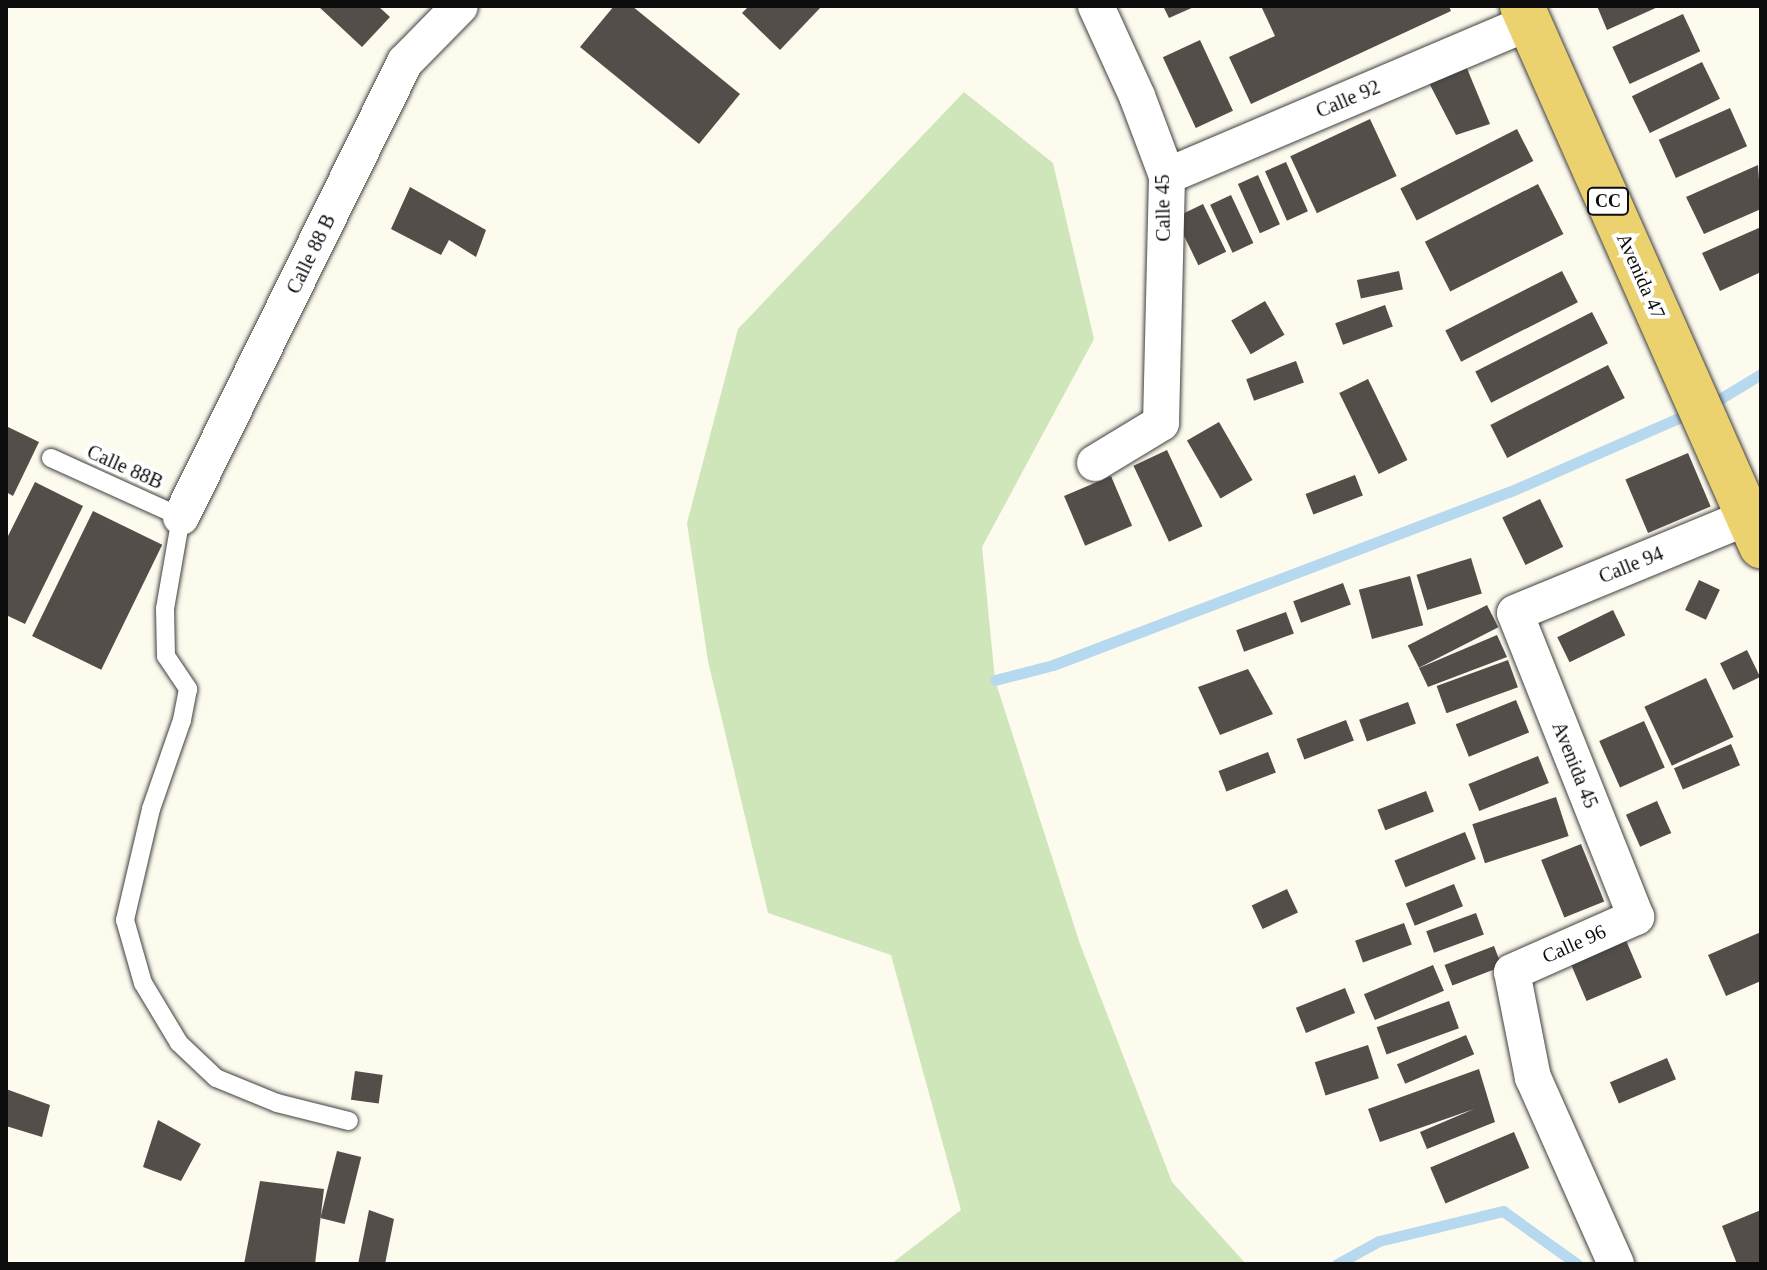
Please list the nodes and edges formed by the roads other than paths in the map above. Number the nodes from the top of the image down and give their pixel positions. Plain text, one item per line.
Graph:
1 (460, 6) edge
2 (1096, 6) edge
3 (1526, 14) edge
4 (1167, 176) junction
5 (51, 458) dead end
6 (1095, 463) dead end
7 (181, 517) junction
8 (1755, 532) edge
9 (1515, 613) joint
10 (1636, 917) joint
11 (349, 1121) dead end
12 (1616, 1264) edge

1 - 7 street, Calle 88 B
2 - 4 street, Calle 45
3 - 4 street, Calle 92
3 - 8 main road, Avenida 47 / CC
4 - 6 street, Calle 45
5 - 7 lane, Calle 88B
7 - 11 lane
8 - 9 street, Calle 94
9 - 10 street, Avenida 45
10 - 12 street, Calle 96

